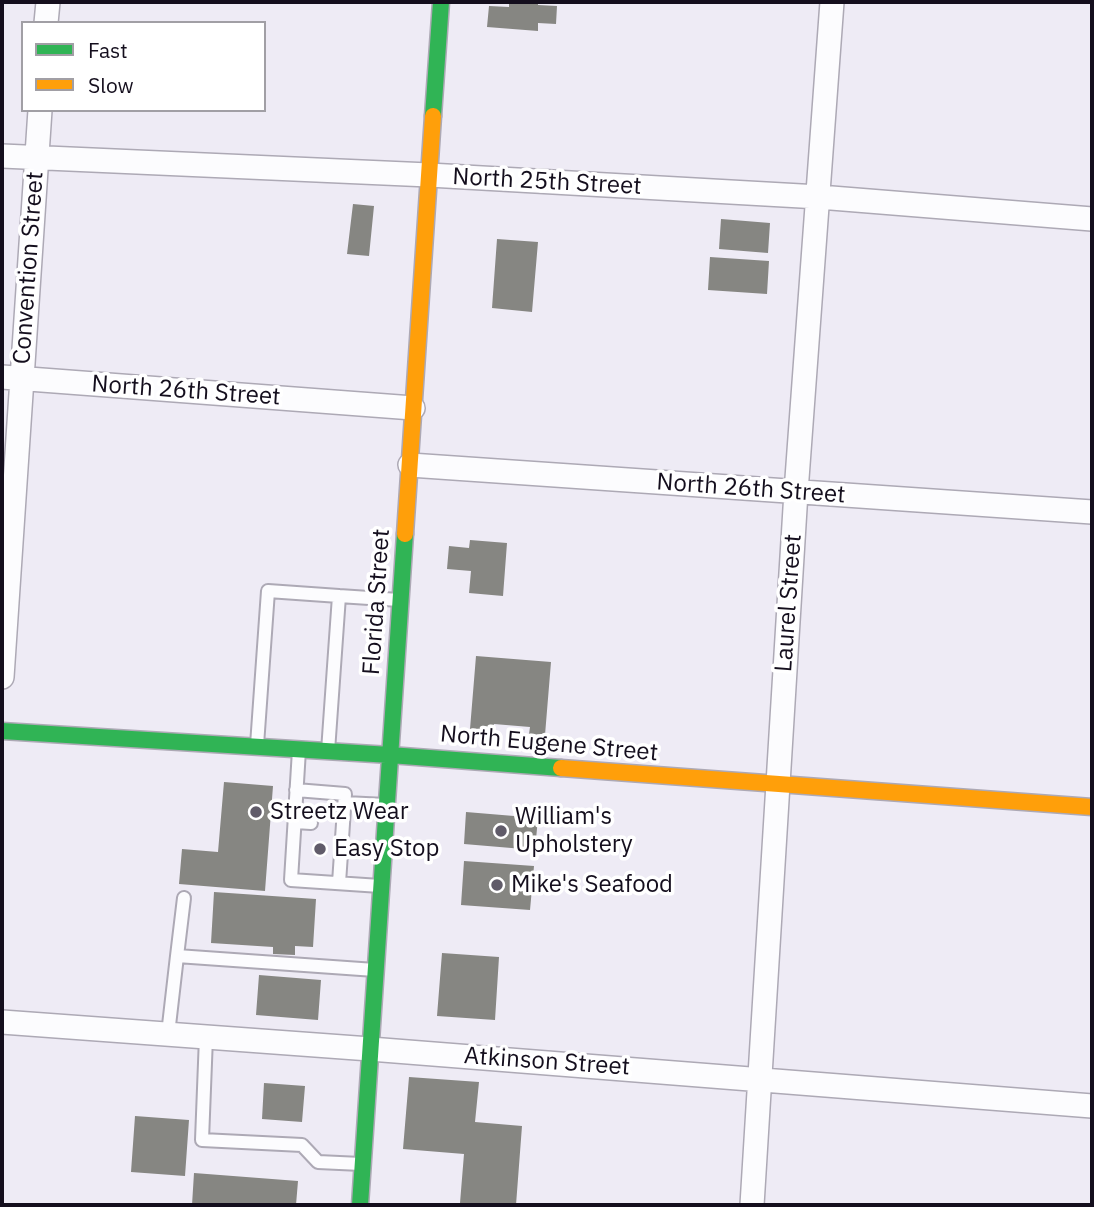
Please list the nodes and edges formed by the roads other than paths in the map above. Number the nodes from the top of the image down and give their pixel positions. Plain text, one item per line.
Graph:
1 (48, 2) edge
2 (441, 2) edge
3 (832, 2) edge
4 (46, 21) edge
5 (40, 112) edge
6 (2, 156) edge
7 (37, 158) junction
8 (429, 175) junction
9 (819, 197) junction
10 (1092, 219) edge
11 (12, 378) edge
12 (413, 408) junction
13 (410, 465) junction
14 (796, 492) junction
15 (1092, 512) edge
16 (340, 596) junction
17 (400, 600) junction
18 (2, 677) edge
19 (2, 731) edge
20 (257, 747) junction
21 (299, 749) junction
22 (328, 751) junction
23 (390, 755) junction
24 (777, 785) junction
25 (296, 790) junction
26 (345, 803) junction
27 (386, 805) junction
28 (1092, 807) edge
29 (295, 822) junction
30 (311, 823) dead end
31 (293, 852) junction
32 (308, 852) dead end
33 (339, 883) junction
34 (381, 886) junction
35 (184, 898) dead end
36 (177, 956) junction
37 (375, 970) junction
38 (2, 1022) edge
39 (168, 1034) junction
40 (206, 1037) junction
41 (370, 1049) junction
42 (761, 1079) junction
43 (1092, 1107) edge
44 (363, 1164) junction
45 (360, 1205) edge
46 (752, 1205) edge

1 - 4 street
2 - 8 main road, Florida Street
3 - 9 street, Laurel Street
5 - 7 street, Convention Street
6 - 7 street, North 25th Street
7 - 8 street, North 25th Street
7 - 11 street, Convention Street
8 - 9 street, North 25th Street
8 - 12 main road, Florida Street
9 - 10 street, North 25th Street
9 - 14 street, Laurel Street
11 - 12 street, North 26th Street
11 - 18 street, Convention Street
12 - 13 main road, Florida Street
13 - 14 street, North 26th Street
13 - 17 main road, Florida Street
14 - 15 street, North 26th Street
14 - 24 street, Laurel Street
16 - 17 lane
16 - 20 lane
16 - 22 lane
17 - 23 main road, Florida Street
19 - 20 main road, North Eugene Street
20 - 21 main road, North Eugene Street
21 - 22 main road, North Eugene Street
21 - 25 lane
22 - 23 main road, North Eugene Street
23 - 24 main road, North Eugene Street
23 - 27 main road, Florida Street
24 - 28 main road, North Eugene Street
24 - 42 street, Laurel Street
25 - 26 lane
25 - 29 lane
26 - 27 lane
26 - 33 lane
27 - 34 main road, Florida Street
29 - 30 lane
29 - 31 lane
31 - 32 lane
31 - 33 lane
33 - 34 lane
34 - 37 main road, Florida Street
35 - 36 lane
36 - 37 lane
36 - 39 lane
37 - 41 main road, Florida Street
38 - 39 street, Atkinson Street
39 - 40 street, Atkinson Street
40 - 41 street, Atkinson Street
40 - 44 lane
41 - 42 street, Atkinson Street
41 - 44 main road, Florida Street
42 - 43 street, Atkinson Street
42 - 46 street, Laurel Street
44 - 45 main road, Florida Street

